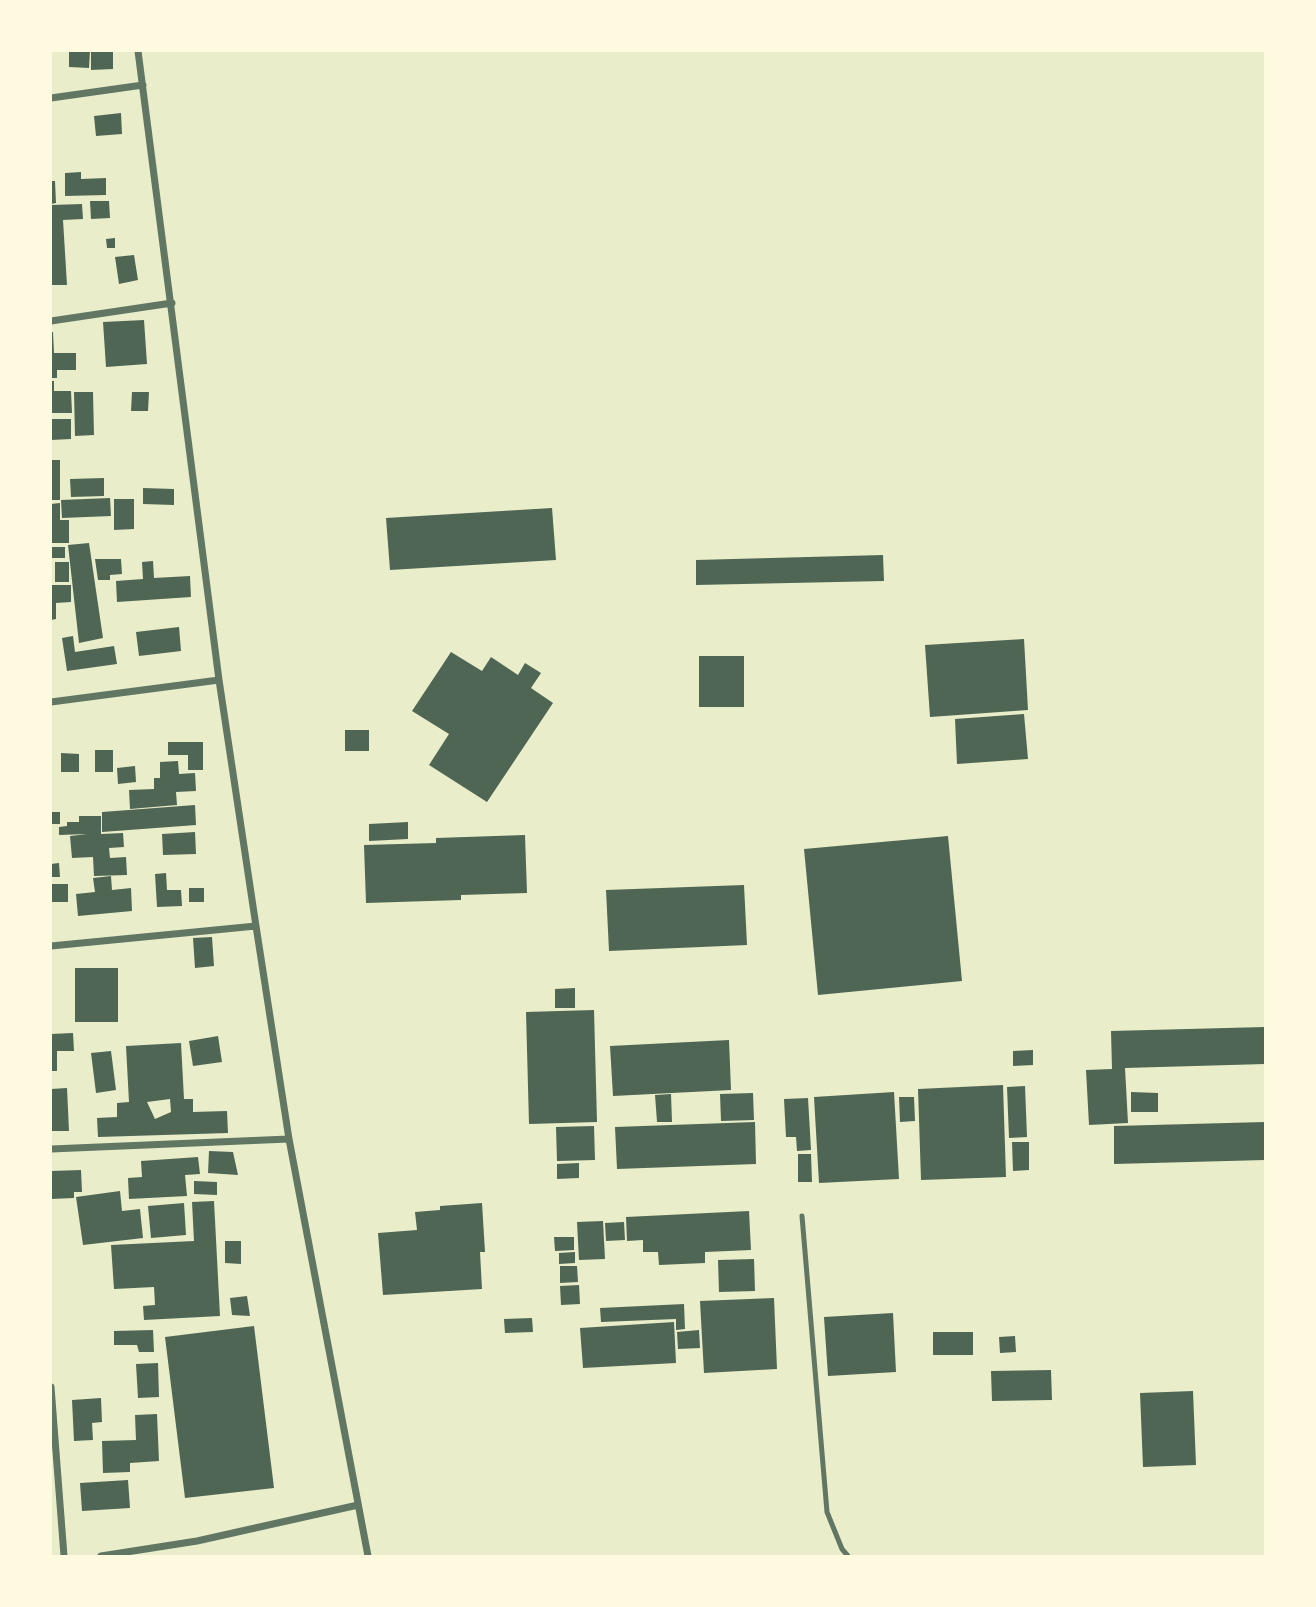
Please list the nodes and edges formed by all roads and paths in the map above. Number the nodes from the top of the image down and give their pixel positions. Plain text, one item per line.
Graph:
1 (138, 51) edge
2 (142, 85) junction
3 (51, 98) edge
4 (172, 303) junction
5 (51, 321) edge
6 (219, 680) junction
7 (51, 702) edge
8 (256, 926) junction
9 (51, 946) edge
10 (289, 1139) junction
11 (51, 1149) edge
12 (802, 1216) dead end
13 (51, 1387) edge
14 (358, 1504) junction
15 (64, 1556) edge
16 (101, 1556) edge
17 (368, 1556) edge
18 (848, 1556) edge

1 - 2 street
2 - 3 street
2 - 4 street
4 - 5 street
4 - 6 street
6 - 7 street
6 - 8 street
8 - 9 street
8 - 10 street
10 - 11 street
10 - 14 street
12 - 18 lane
13 - 15 street
14 - 16 street
14 - 17 street

